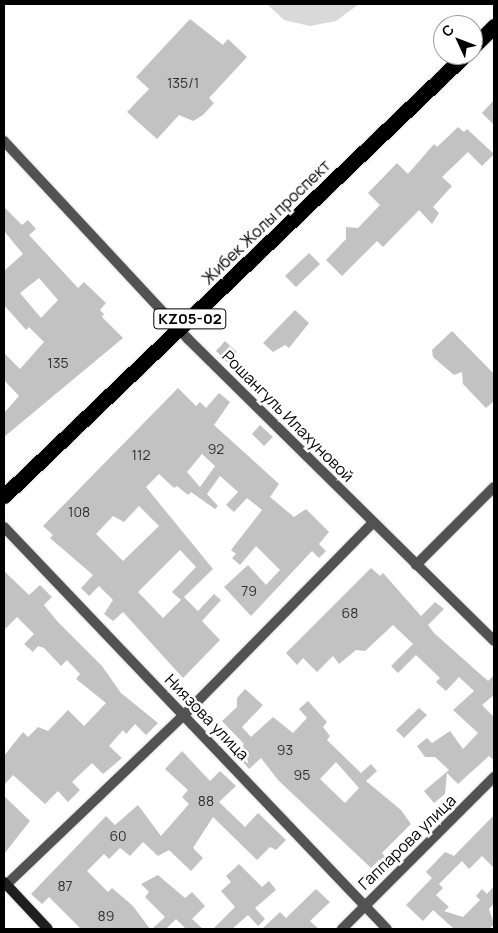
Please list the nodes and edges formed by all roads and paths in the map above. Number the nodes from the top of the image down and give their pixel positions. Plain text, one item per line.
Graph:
1 (494, 26) edge
2 (483, 37) edge
3 (455, 65) edge
4 (4, 141) edge
5 (180, 329) junction
6 (492, 494) edge
7 (4, 496) edge
8 (373, 523) junction
9 (4, 527) edge
10 (416, 565) junction
11 (494, 641) edge
12 (186, 714) junction
13 (494, 777) edge
14 (5, 884) edge
15 (364, 905) junction
16 (48, 929) edge
17 (342, 929) edge
18 (387, 929) edge

1 - 2 highway
3 - 5 highway, Жибек Жолы проспект / KZ05-02
4 - 5 street, Рошангуль Илахуновой
5 - 7 highway, Жибек Жолы проспект / KZ05-02
5 - 8 street, Рошангуль Илахуновой
6 - 10 street
8 - 10 street, Рошангуль Илахуновой
8 - 12 street
9 - 12 street, Ниязова улица
10 - 11 street, Рошангуль Илахуновой
12 - 14 street
12 - 15 street, Ниязова улица
13 - 15 street, Гаппарова улица
14 - 16 street
15 - 17 street, Гаппарова улица
15 - 18 street, Ниязова улица

